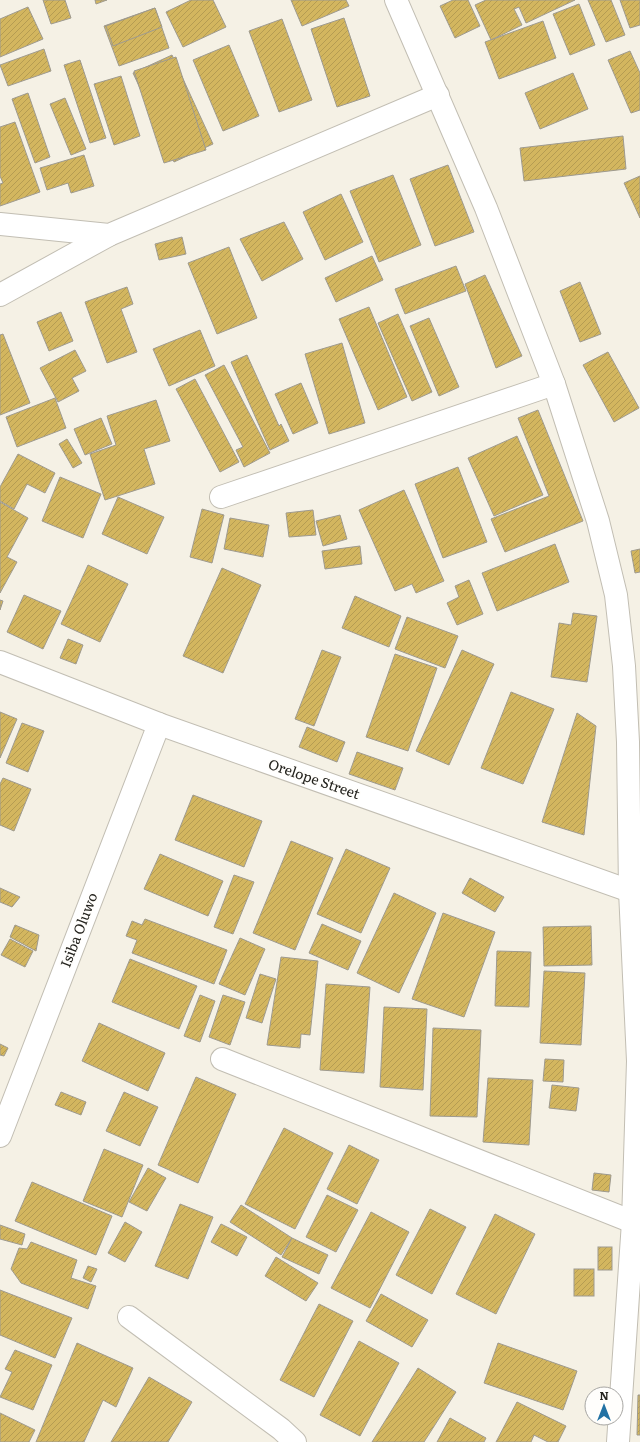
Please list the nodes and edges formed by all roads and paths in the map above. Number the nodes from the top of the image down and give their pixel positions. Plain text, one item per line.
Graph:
1 (396, 0) edge
2 (438, 95) junction
3 (0, 224) edge
4 (109, 235) junction
5 (0, 295) edge
6 (554, 384) junction
7 (221, 497) dead end
8 (0, 662) edge
9 (159, 724) junction
10 (630, 891) junction
11 (222, 1059) dead end
12 (0, 1136) edge
13 (633, 1222) junction
14 (129, 1318) dead end
15 (295, 1442) edge
16 (618, 1442) edge

1 - 2 street
2 - 4 street
2 - 6 street
3 - 4 street
4 - 5 street
6 - 7 street
6 - 10 street
8 - 9 street, Orelope Street
9 - 10 street, Orelope Street
9 - 12 street, Isiba Oluwo
10 - 13 street
11 - 13 street
13 - 16 street
14 - 15 street

